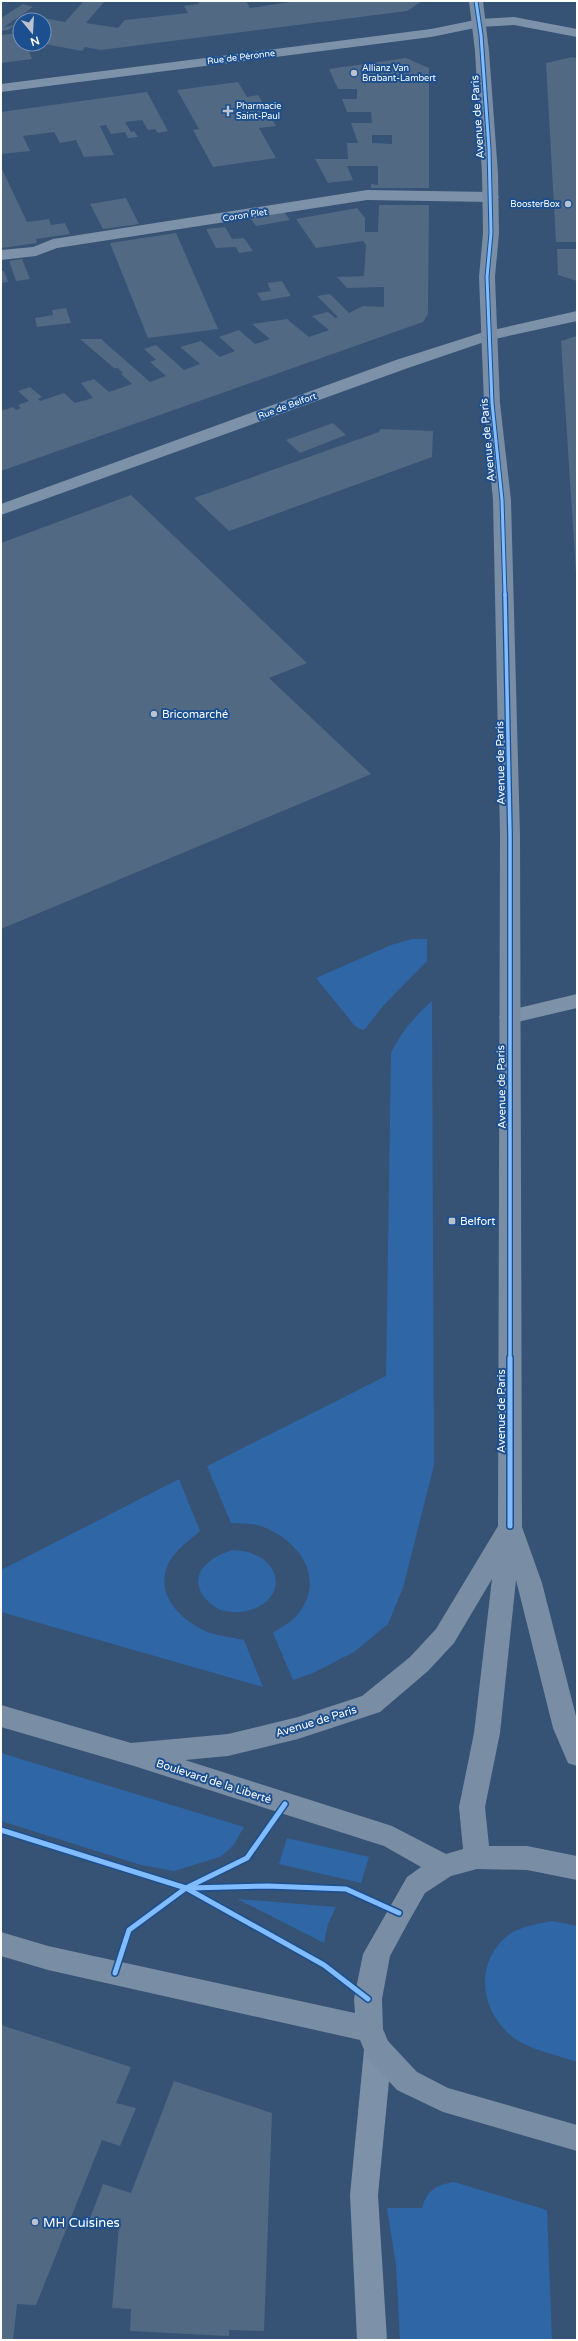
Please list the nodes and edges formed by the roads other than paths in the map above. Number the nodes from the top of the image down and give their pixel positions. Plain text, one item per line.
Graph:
1 (476, 1) edge
2 (480, 23) junction
3 (577, 33) edge
4 (1, 88) edge
5 (491, 197) junction
6 (1, 255) edge
7 (577, 316) edge
8 (490, 335) junction
9 (1, 510) edge
10 (577, 1001) edge
11 (509, 1018) junction
12 (510, 1526) junction
13 (1, 1716) edge
14 (131, 1754) junction
15 (577, 1755) edge
16 (477, 1857) junction
17 (444, 1866) junction
18 (577, 1868) edge
19 (1, 1944) edge
20 (374, 2040) junction
21 (577, 2138) edge
22 (372, 2340) edge

1 - 2 main road, Avenue de Paris
2 - 3 street, Rue de Péronne
2 - 4 street, Rue de Péronne
2 - 5 main road, Avenue de Paris
5 - 6 street, Coron Plet
5 - 8 main road, Avenue de Paris
7 - 8 street, Rue de Belfort
8 - 9 street, Rue de Belfort
8 - 11 main road, Avenue de Paris
10 - 11 street
11 - 12 main road, Avenue de Paris
12 - 14 main road, Avenue de Paris
12 - 15 main road, Avenue de Paris
12 - 16 main road, Avenue de Paris
13 - 14 main road, Boulevard de la Liberté
14 - 17 main road, Boulevard de la Liberté
16 - 17 main road
16 - 18 main road
17 - 20 main road
19 - 20 main road
20 - 21 main road
20 - 22 street

